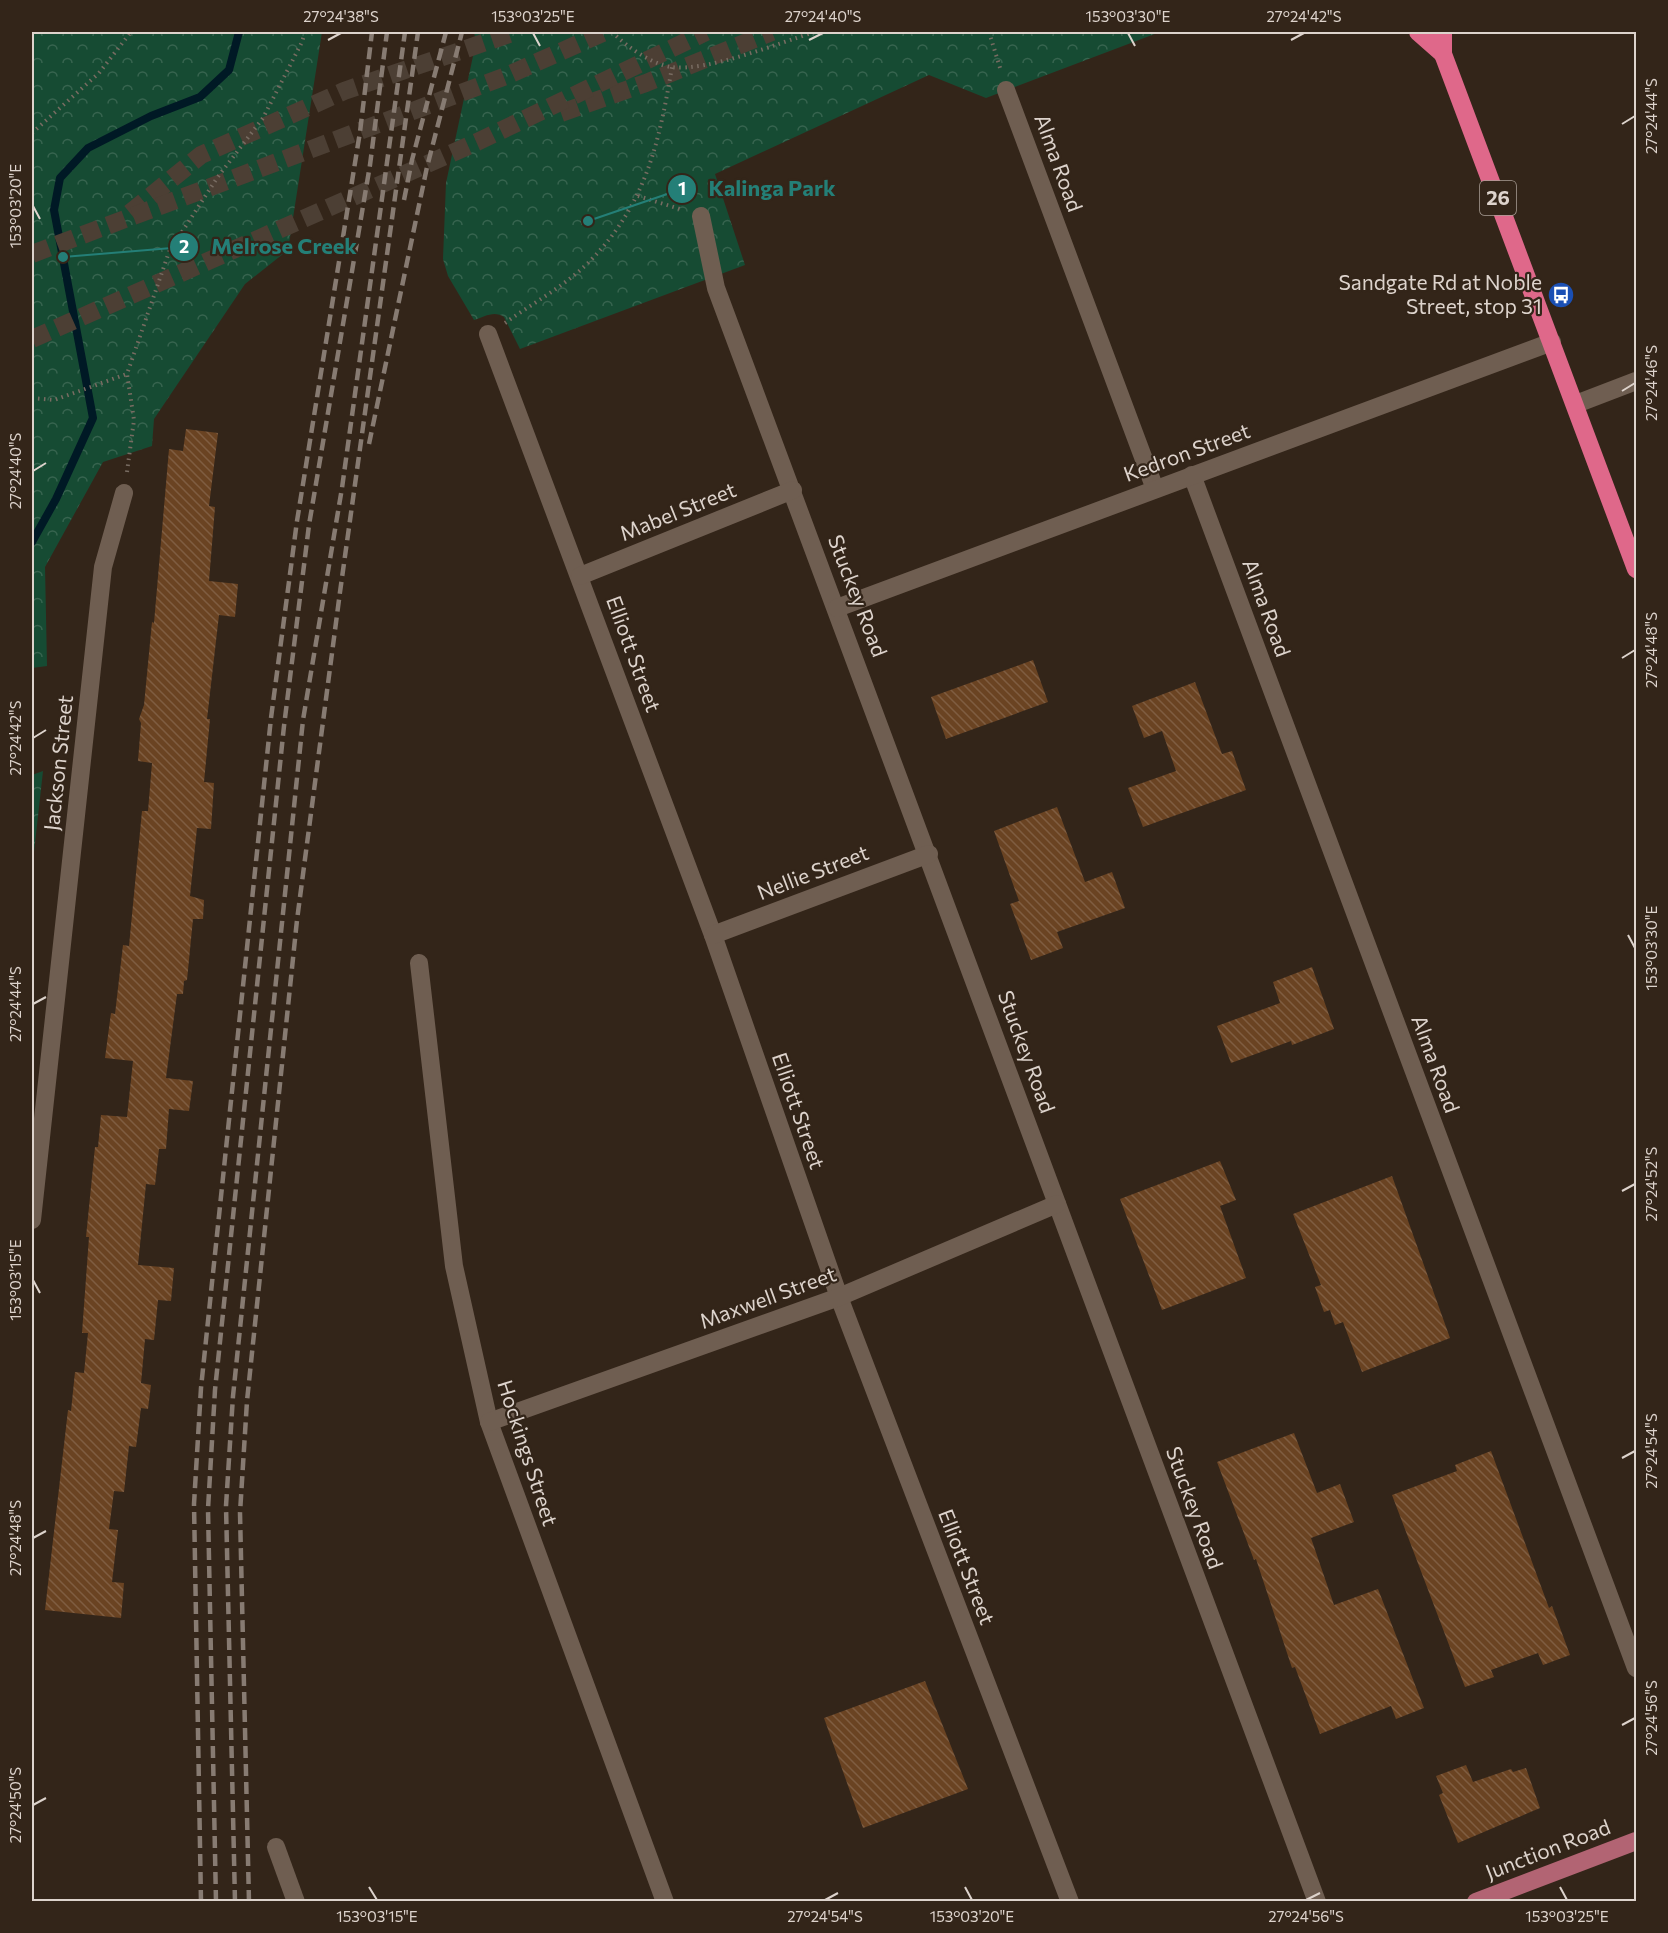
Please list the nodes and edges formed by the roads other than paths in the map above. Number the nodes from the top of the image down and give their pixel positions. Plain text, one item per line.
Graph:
1 (1418, 32) edge
2 (1443, 32) edge
3 (1443, 54) junction
4 (1006, 90) road end
5 (701, 216) road end
6 (488, 334) road end
7 (1552, 342) junction
8 (1636, 381) edge
9 (1576, 404) junction
10 (1192, 475) junction
11 (1155, 489) junction
12 (793, 490) junction
13 (124, 494) road end
14 (1636, 569) edge
15 (580, 576) junction
16 (837, 608) junction
17 (929, 854) junction
18 (713, 935) junction
19 (418, 963) dead end
20 (1057, 1204) junction
21 (32, 1220) edge
22 (839, 1297) junction
23 (489, 1422) junction
24 (1636, 1668) edge
25 (1636, 1841) edge
26 (276, 1847) dead end
27 (296, 1902) edge
28 (665, 1902) edge
29 (1070, 1902) edge
30 (1317, 1902) edge
31 (1476, 1902) edge

1 - 3 highway, 26
2 - 3 highway, 26
3 - 7 highway, 26
4 - 11 street, Alma Road
5 - 12 street, Stuckey Road
6 - 15 street, Elliott Street
7 - 9 highway, 26
7 - 10 street, Kedron Street
8 - 9 street
9 - 14 highway, 26
10 - 11 street, Kedron Street
10 - 24 street, Alma Road
11 - 16 street, Kedron Street
12 - 15 street, Mabel Street
12 - 16 street, Stuckey Road
13 - 21 street, Jackson Street
15 - 18 street, Elliott Street
16 - 17 street, Stuckey Road
17 - 18 street, Nellie Street
17 - 20 street, Stuckey Road
18 - 22 street, Elliott Street
19 - 23 street, Hockings Street
20 - 22 street, Maxwell Street
20 - 30 street, Stuckey Road
22 - 23 street, Maxwell Street
22 - 29 street, Elliott Street
23 - 28 street, Hockings Street
25 - 31 main road, Junction Road
26 - 27 street

